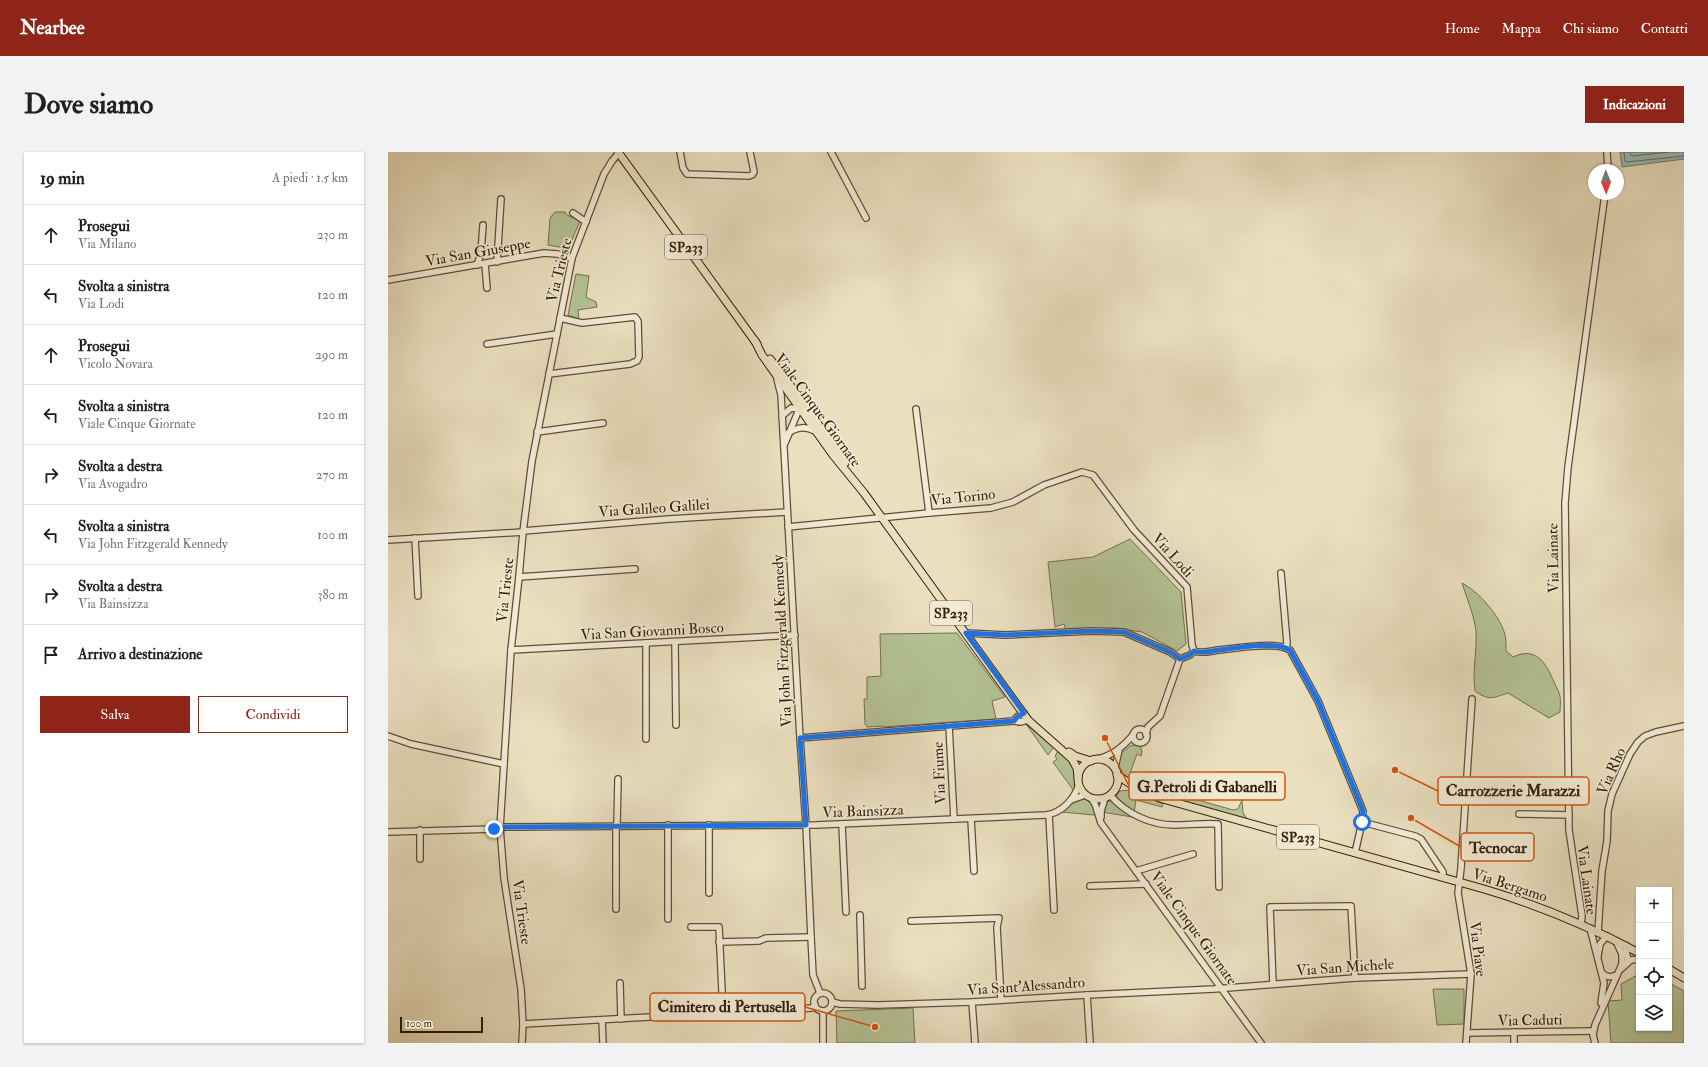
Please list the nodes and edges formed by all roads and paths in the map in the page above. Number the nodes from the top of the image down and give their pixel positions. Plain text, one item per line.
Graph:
1 (618, 152) edge
2 (680, 152) edge
3 (750, 152) edge
4 (831, 152) edge
5 (1607, 152) edge
6 (1608, 164) edge
7 (501, 198) dead end
8 (1603, 200) edge
9 (573, 213) dead end
10 (866, 218) dead end
11 (586, 222) junction
12 (484, 225) dead end
13 (572, 258) junction
14 (497, 262) junction
15 (485, 264) junction
16 (477, 265) junction
17 (388, 280) edge
18 (487, 288) dead end
19 (560, 318) junction
20 (557, 334) junction
21 (487, 344) dead end
22 (549, 374) junction
23 (780, 375) junction
24 (800, 408) junction
25 (916, 409) dead end
26 (782, 416) junction
27 (603, 423) dead end
28 (537, 432) junction
29 (817, 432) junction
30 (788, 434) junction
31 (838, 452) junction
32 (784, 453) junction
33 (1088, 473) joint
34 (864, 493) junction
35 (787, 512) junction
36 (929, 513) junction
37 (882, 518) junction
38 (788, 527) junction
39 (523, 531) junction
40 (415, 538) junction
41 (388, 540) edge
42 (635, 569) dead end
43 (1281, 573) dead end
44 (519, 577) junction
45 (418, 596) dead end
46 (966, 633) junction
47 (795, 635) junction
48 (675, 642) junction
49 (646, 643) junction
50 (1286, 648) junction
51 (511, 650) junction
52 (1194, 651) junction
53 (1180, 659) junction
54 (1472, 699) dead end
55 (1026, 716) junction
56 (1151, 724) junction
57 (676, 725) dead end
58 (948, 726) junction
59 (1684, 726) edge
60 (1138, 730) junction
61 (1041, 732) junction
62 (1146, 734) junction
63 (1133, 735) junction
64 (388, 736) edge
65 (646, 738) dead end
66 (800, 738) junction
67 (1138, 743) junction
68 (1125, 744) junction
69 (1119, 750) junction
70 (1094, 760) junction
71 (504, 764) junction
72 (1116, 772) junction
73 (1078, 777) junction
74 (618, 779) dead end
75 (1079, 785) junction
76 (1138, 789) junction
77 (1109, 795) junction
78 (1088, 796) junction
79 (1070, 800) junction
80 (1519, 814) dead end
81 (1049, 815) junction
82 (1569, 815) junction
83 (954, 819) junction
84 (971, 819) junction
85 (1362, 822) junction
86 (842, 824) junction
87 (616, 825) junction
88 (668, 825) junction
89 (709, 825) junction
90 (806, 825) junction
91 (500, 828) junction
92 (1106, 829) junction
93 (420, 830) junction
94 (388, 832) edge
95 (1355, 853) junction
96 (1194, 854) dead end
97 (420, 860) dead end
98 (974, 871) dead end
99 (1136, 871) junction
100 (1443, 877) junction
101 (1459, 882) junction
102 (1146, 884) junction
103 (1090, 886) dead end
104 (1219, 887) dead end
105 (708, 893) dead end
106 (616, 909) dead end
107 (1054, 910) dead end
108 (846, 912) dead end
109 (860, 915) dead end
110 (668, 919) dead end
111 (910, 921) dead end
112 (1581, 924) junction
113 (691, 927) dead end
114 (1590, 928) junction
115 (1598, 932) junction
116 (1607, 936) junction
117 (811, 937) junction
118 (1616, 940) junction
119 (719, 942) junction
120 (1625, 945) junction
121 (1636, 951) edge
122 (1598, 958) junction
123 (1636, 959) edge
124 (1625, 964) junction
125 (1672, 971) edge
126 (1602, 973) junction
127 (1618, 973) junction
128 (1471, 974) junction
129 (1355, 978) junction
130 (1684, 978) edge
131 (620, 983) dead end
132 (1273, 984) junction
133 (862, 986) dead end
134 (1221, 988) junction
135 (820, 993) junction
136 (1087, 995) junction
137 (1000, 1000) junction
138 (832, 1002) junction
139 (972, 1002) junction
140 (815, 1005) junction
141 (823, 1011) junction
142 (723, 1013) junction
143 (1599, 1013) junction
144 (621, 1019) junction
145 (602, 1020) junction
146 (523, 1024) junction
147 (1593, 1031) junction
148 (1514, 1032) junction
149 (1467, 1033) junction
150 (522, 1043) edge
151 (602, 1043) edge
152 (823, 1043) edge
153 (975, 1043) edge
154 (1090, 1043) edge
155 (1261, 1043) edge
156 (1466, 1043) edge
157 (1514, 1043) edge
158 (1595, 1043) edge

1 - 11 street, Via Trieste
1 - 23 main road, Viale Cinque Giornate / SP233
2 - 3 street
4 - 10 street
5 - 6 street
7 - 14 street
8 - 82 street, Via Lainate
9 - 11 street
11 - 13 street, Via Trieste
12 - 16 street
13 - 14 street, Via San Giuseppe
13 - 19 street, Via Trieste
14 - 15 street, Via San Giuseppe
15 - 16 street, Via San Giuseppe
15 - 18 street
16 - 17 street, Via San Giuseppe
19 - 20 street, Via Trieste
19 - 22 street
20 - 21 street
20 - 22 street, Via Trieste
22 - 28 street, Via Trieste
23 - 24 main road, Viale Cinque Giornate / SP233
23 - 26 street, Via John Fitzgerald Kennedy
23 - 31 main road, Viale Cinque Giornate / SP233
24 - 26 street
24 - 29 main road, Viale Cinque Giornate / SP233
24 - 30 street, Via John Fitzgerald Kennedy
24 - 31 street
25 - 36 street
26 - 32 street, Via John Fitzgerald Kennedy
27 - 28 street
28 - 39 street, Via Trieste
29 - 30 street
29 - 34 main road, Viale Cinque Giornate / SP233
30 - 32 street, Via John Fitzgerald Kennedy
31 - 34 main road, Viale Cinque Giornate / SP233
32 - 35 street, Via John Fitzgerald Kennedy
33 - 36 street, Via Torino
33 - 52 street, Via Lodi
34 - 37 main road, Viale Cinque Giornate / SP233
35 - 38 street, Via John Fitzgerald Kennedy
35 - 39 street, Via Galileo Galilei
36 - 37 street, Via Torino
37 - 38 street, Via Torino
37 - 46 main road, Viale Cinque Giornate / SP233
38 - 47 street, Via John Fitzgerald Kennedy
39 - 40 street, Via Galileo Galilei
39 - 44 street, Via Trieste
40 - 41 street, Via Galileo Galilei
40 - 45 street
42 - 44 street
43 - 50 street
44 - 51 street, Via Trieste
46 - 53 street
46 - 55 main road, Viale Cinque Giornate / SP233
47 - 48 street, Via San Giovanni Bosco
47 - 66 street, Via John Fitzgerald Kennedy
48 - 49 street, Via San Giovanni Bosco
48 - 57 street
49 - 51 street, Via San Giovanni Bosco
49 - 65 street
50 - 52 street
50 - 85 street
51 - 71 street, Via Trieste
52 - 53 street
53 - 56 street
54 - 101 street, Via Piave
55 - 58 street
55 - 61 main road, Viale Cinque Giornate / SP233
56 - 60 street
56 - 62 street
58 - 66 street
58 - 83 street, Via Fiume
59 - 115 street, Via Rho
60 - 62 street
60 - 63 street
61 - 70 main road, Viale Cinque Giornate / SP233
61 - 73 main road, Viale Cinque Giornate / SP233
62 - 67 street
63 - 67 street
63 - 68 street
64 - 71 street
66 - 90 street, Via John Fitzgerald Kennedy
67 - 68 street
68 - 69 street
69 - 70 street
69 - 72 street
70 - 72 main road, SP233
70 - 73 main road
71 - 91 street, Via Trieste
72 - 76 main road, Via Bergamo / SP233
72 - 77 main road
73 - 75 main road, SP233
74 - 87 street
75 - 78 main road, SP233
75 - 79 street
76 - 77 main road, Via Bergamo / SP233
76 - 95 main road, Via Bergamo / SP233
77 - 78 main road, SP233
77 - 92 street, Viale Cinque Giornate
77 - 104 street
78 - 79 street
78 - 92 street, Viale Cinque Giornate
79 - 81 street
80 - 82 street
81 - 84 street, Via Bainsizza
81 - 107 street
82 - 112 street, Via Lainate
83 - 84 street, Via Bainsizza
83 - 86 street, Via Bainsizza
84 - 98 street
85 - 95 street
85 - 100 street
86 - 90 street, Via Bainsizza
86 - 108 street
87 - 88 street, Via Bainsizza
87 - 91 street, Via Bainsizza
87 - 106 street
88 - 89 street, Via Bainsizza
88 - 110 street
89 - 90 street, Via Bainsizza
89 - 105 street
90 - 117 street, Via John Fitzgerald Kennedy
91 - 93 street, Via Bainsizza
91 - 146 street, Via Trieste
92 - 99 street, Viale Cinque Giornate
93 - 94 street, Via Bainsizza
93 - 97 street
95 - 100 main road, Via Bergamo / SP233
96 - 99 street
99 - 102 street, Viale Cinque Giornate
100 - 101 main road, Via Bergamo / SP233
101 - 112 main road, Via Bergamo / SP233
101 - 128 street, Via Piave
102 - 103 street
102 - 134 street, Viale Cinque Giornate
109 - 133 street
111 - 137 street
112 - 114 main road, Via Bergamo / SP233
113 - 119 street
114 - 115 main road, Via Bergamo / SP233
114 - 122 street
115 - 116 main road, Via Bergamo / SP233
116 - 118 main road, Via Bergamo / SP233
116 - 122 street
117 - 119 street
117 - 135 street, Via John Fitzgerald Kennedy
118 - 120 main road, Via Bergamo / SP233
118 - 127 street
119 - 142 street
120 - 121 main road, Via Bergamo / SP233
120 - 124 street
122 - 126 street
123 - 124 street
124 - 127 street
125 - 130 main road
126 - 127 street
126 - 143 street
127 - 143 street
128 - 129 street, Via San Michele
128 - 149 street, Via Piave
129 - 132 street, Via San Michele
129 - 132 street
131 - 144 street
132 - 134 street, Via San Michele
134 - 136 street, Via Sant'Alessandro
134 - 155 street, Viale Cinque Giornate
135 - 138 street
135 - 140 street
136 - 137 street, Via Sant'Alessandro
136 - 154 street
137 - 139 street, Via Sant'Alessandro
138 - 139 street, Via Sant'Alessandro
138 - 141 street
139 - 153 street
140 - 141 street
140 - 142 street
141 - 152 street
142 - 144 street
143 - 147 street
144 - 145 street
145 - 146 street
145 - 151 street
146 - 150 street, Via Trieste
147 - 148 street, Via Caduti
147 - 158 street
148 - 149 street, Via Caduti
148 - 157 street
149 - 156 street, Via Piave

